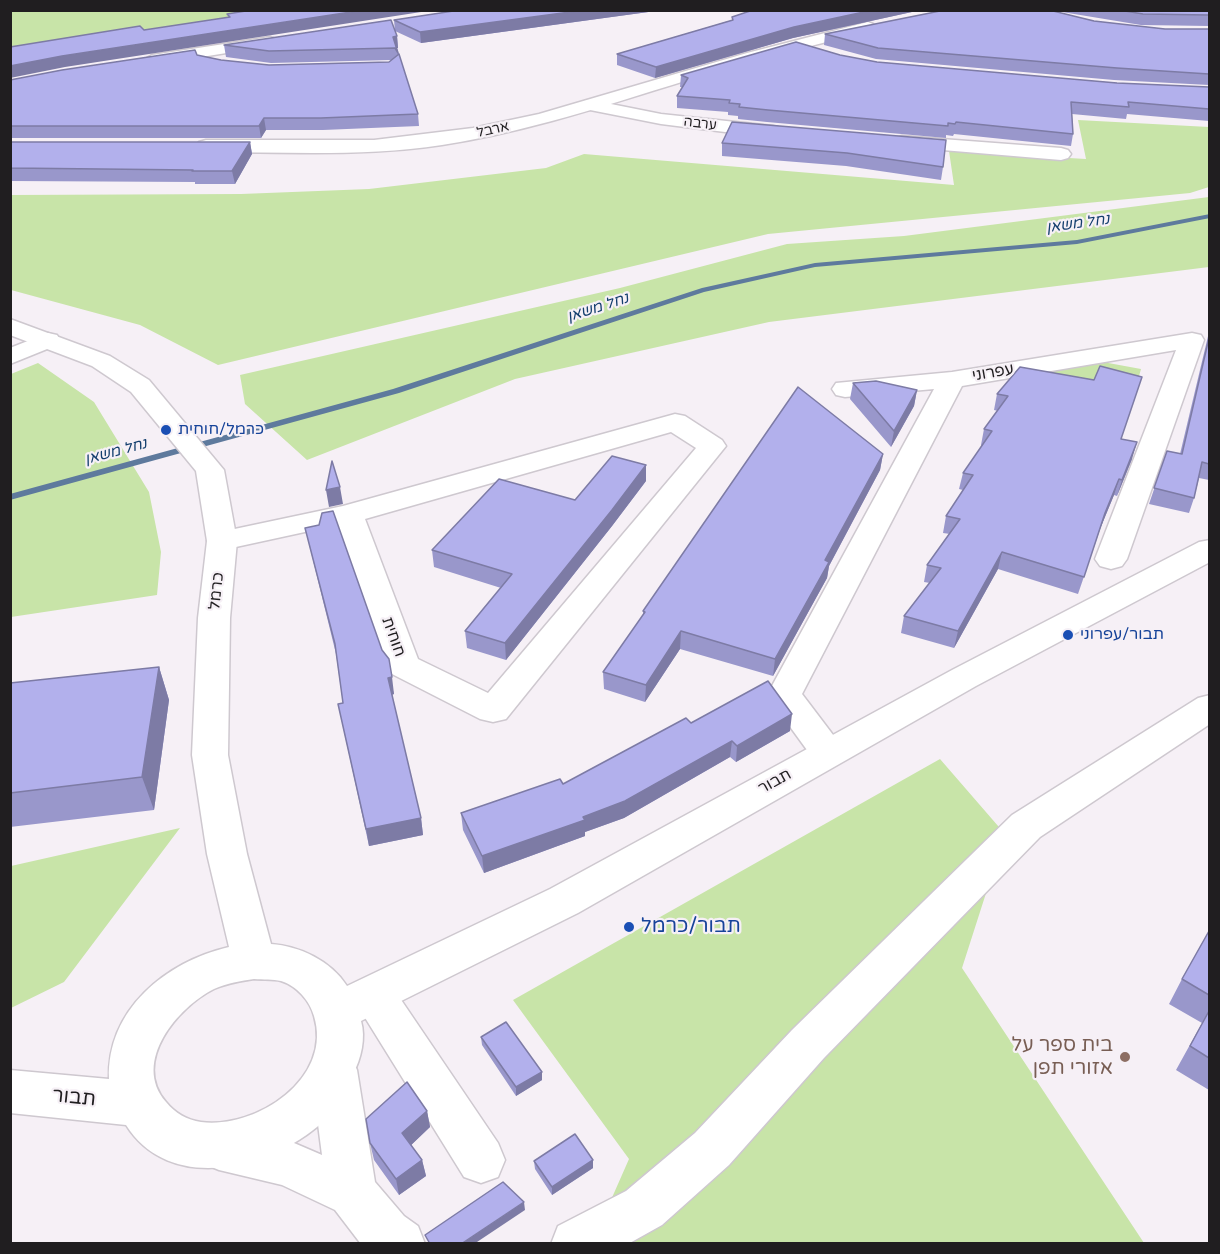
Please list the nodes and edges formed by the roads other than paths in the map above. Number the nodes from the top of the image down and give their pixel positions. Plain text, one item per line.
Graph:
1 (885, 24) edge
2 (291, 38) edge
3 (794, 45) junction
4 (190, 54) junction
5 (825, 54) edge
6 (133, 63) edge
7 (230, 66) edge
8 (591, 105) junction
9 (795, 134) edge
10 (887, 140) edge
11 (188, 146) edge
12 (1061, 153) dead end
13 (10, 326) edge
14 (48, 340) junction
15 (10, 357) edge
16 (952, 380) junction
17 (845, 389) dead end
18 (348, 514) junction
19 (222, 541) junction
20 (1209, 549) edge
21 (1112, 559) dead end
22 (1209, 707) edge
23 (828, 752) junction
24 (254, 961) junction
25 (356, 1003) junction
26 (334, 1070) junction
27 (10, 1091) edge
28 (137, 1104) junction
29 (217, 1146) junction
30 (481, 1160) dead end
31 (352, 1193) junction
32 (400, 1244) edge
33 (576, 1244) edge

1 - 3 street, ארבל
2 - 4 street
3 - 5 street
3 - 8 street, ארבל
4 - 6 street
4 - 7 street
8 - 9 street, ערבה
8 - 11 street, ארבל
10 - 12 street
13 - 14 street, כרמל
14 - 15 street
14 - 19 street, כרמל
16 - 17 street
16 - 21 street, עפרוני
16 - 23 street, עפרוני
18 - 18 street, חוחית
18 - 19 street
19 - 24 street, כרמל
20 - 23 street, תבור
22 - 33 street
23 - 25 street, תבור
24 - 25 street
24 - 28 street
25 - 26 street
25 - 30 street
26 - 29 street
26 - 31 street
27 - 28 street, תבור
28 - 29 street
29 - 31 street
31 - 32 street

